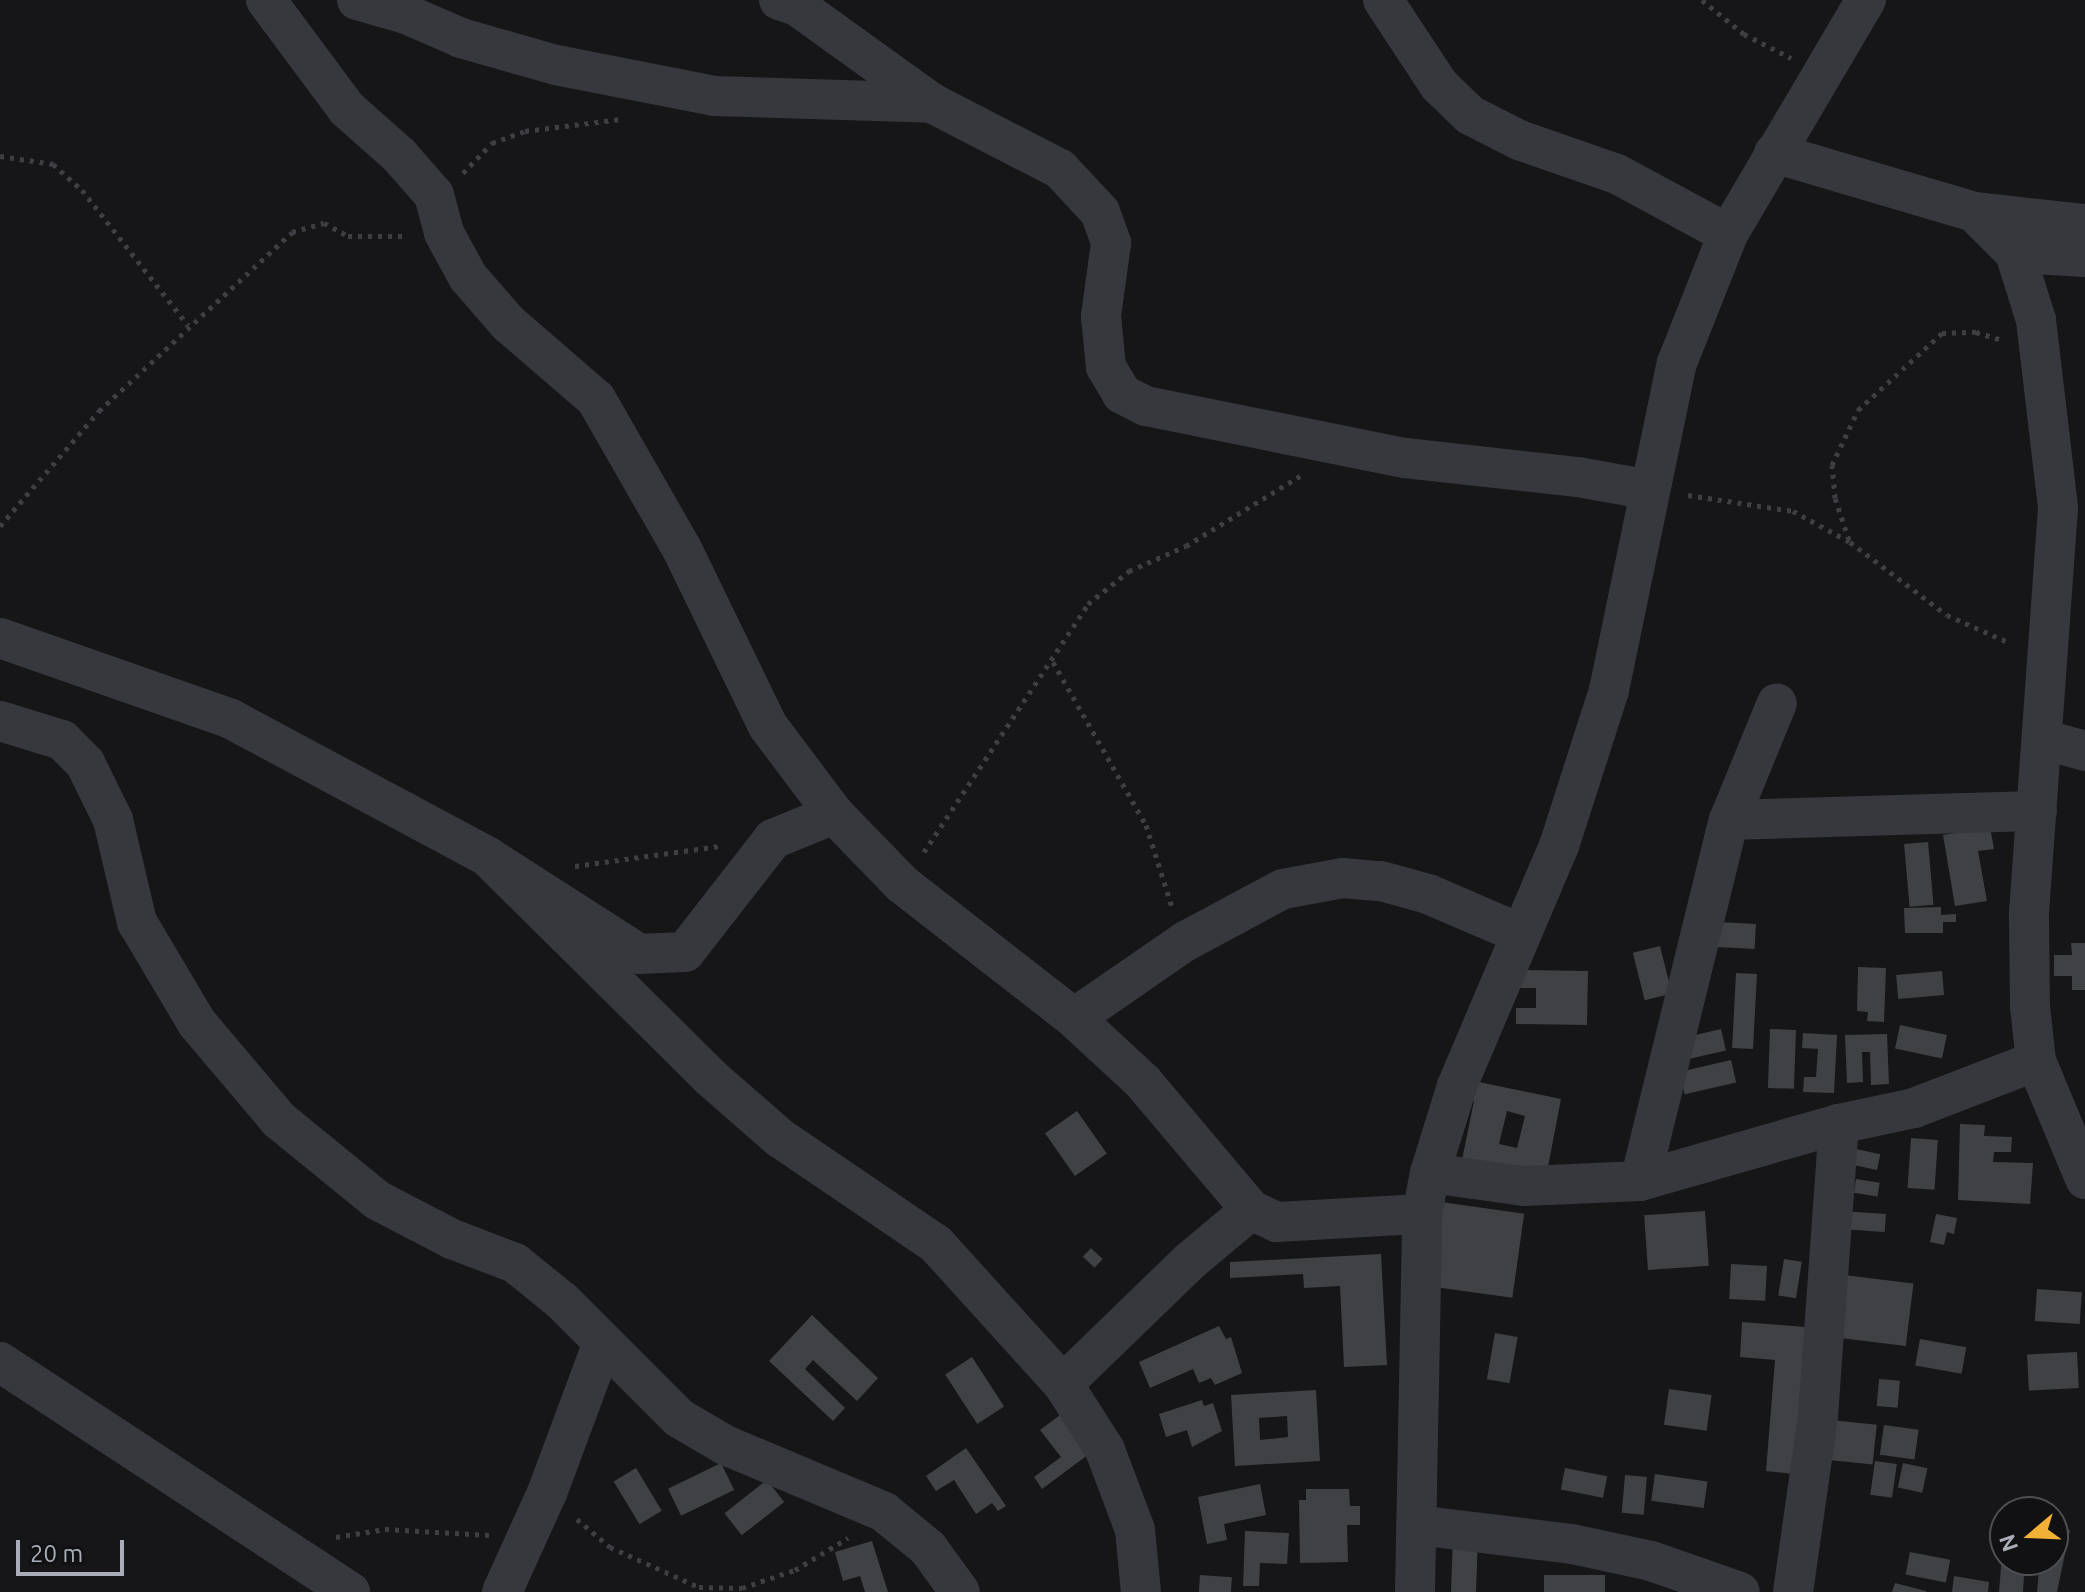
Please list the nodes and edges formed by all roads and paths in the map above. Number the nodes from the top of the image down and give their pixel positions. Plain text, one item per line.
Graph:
1 (266, 0) edge
2 (357, 0) edge
3 (779, 0) edge
4 (1383, 0) edge
5 (1702, 0) edge
6 (1866, 0) edge
7 (1821, 73) junction
8 (932, 103) junction
9 (638, 120) dead end
10 (1774, 153) junction
11 (0, 156) edge
12 (434, 195) junction
13 (1974, 212) junction
14 (2085, 224) edge
15 (444, 233) junction
16 (1728, 234) junction
17 (2015, 253) junction
18 (2085, 257) edge
19 (188, 325) junction
20 (2042, 351) junction
21 (1332, 444) junction
22 (1650, 490) junction
23 (0, 526) edge
24 (1850, 542) junction
25 (0, 638) edge
26 (2019, 645) dead end
27 (1053, 662) junction
28 (1777, 703) dead end
29 (0, 721) edge
30 (2042, 739) junction
31 (2085, 751) edge
32 (2037, 811) junction
33 (834, 814) junction
34 (1729, 820) junction
35 (773, 839) junction
36 (488, 857) junction
37 (564, 867) dead end
38 (902, 884) junction
39 (1519, 933) junction
40 (1184, 942) junction
41 (1074, 1018) junction
42 (2036, 1061) junction
43 (2073, 1118) edge
44 (1839, 1124) junction
45 (1430, 1173) junction
46 (2085, 1179) edge
47 (1640, 1181) junction
48 (1251, 1210) junction
49 (1422, 1214) junction
50 (602, 1345) junction
51 (0, 1362) edge
52 (1063, 1384) junction
53 (547, 1493) junction
54 (884, 1512) junction
55 (1417, 1525) junction
56 (525, 1544) junction
57 (286, 1553) junction
58 (350, 1592) edge
59 (502, 1592) edge
60 (960, 1592) edge
61 (1141, 1592) edge
62 (1415, 1592) edge
63 (1740, 1592) edge
64 (1793, 1592) edge

1 - 12 street
2 - 8 street
3 - 8 street
4 - 16 street
5 - 7 path
6 - 7 street
7 - 10 street
8 - 21 street
9 - 12 path
10 - 13 street
10 - 16 street
11 - 19 path
12 - 15 street
13 - 14 street
13 - 17 street
15 - 19 path
15 - 33 street
16 - 22 street
17 - 18 street
17 - 20 street
19 - 23 path
20 - 24 path
20 - 30 street
21 - 22 street
21 - 27 path
22 - 24 path
22 - 39 street
24 - 26 path
25 - 36 street
27 - 38 path
27 - 40 path
28 - 34 street
29 - 50 street
30 - 31 street
30 - 32 street
32 - 34 street
32 - 42 street
33 - 35 street
33 - 38 street
34 - 47 street
35 - 36 street
35 - 37 path
36 - 52 street
38 - 41 street
39 - 40 street
39 - 45 street
40 - 41 street
41 - 48 street
42 - 43 street
42 - 44 street
43 - 46 street
44 - 47 street
44 - 64 street
45 - 47 street
45 - 49 street
48 - 49 street
48 - 52 street
49 - 55 street
50 - 53 street
50 - 54 street
51 - 57 street
52 - 61 street
53 - 54 path
53 - 56 street
54 - 60 street
55 - 62 street
55 - 63 street
56 - 57 path
56 - 59 street
57 - 58 street

